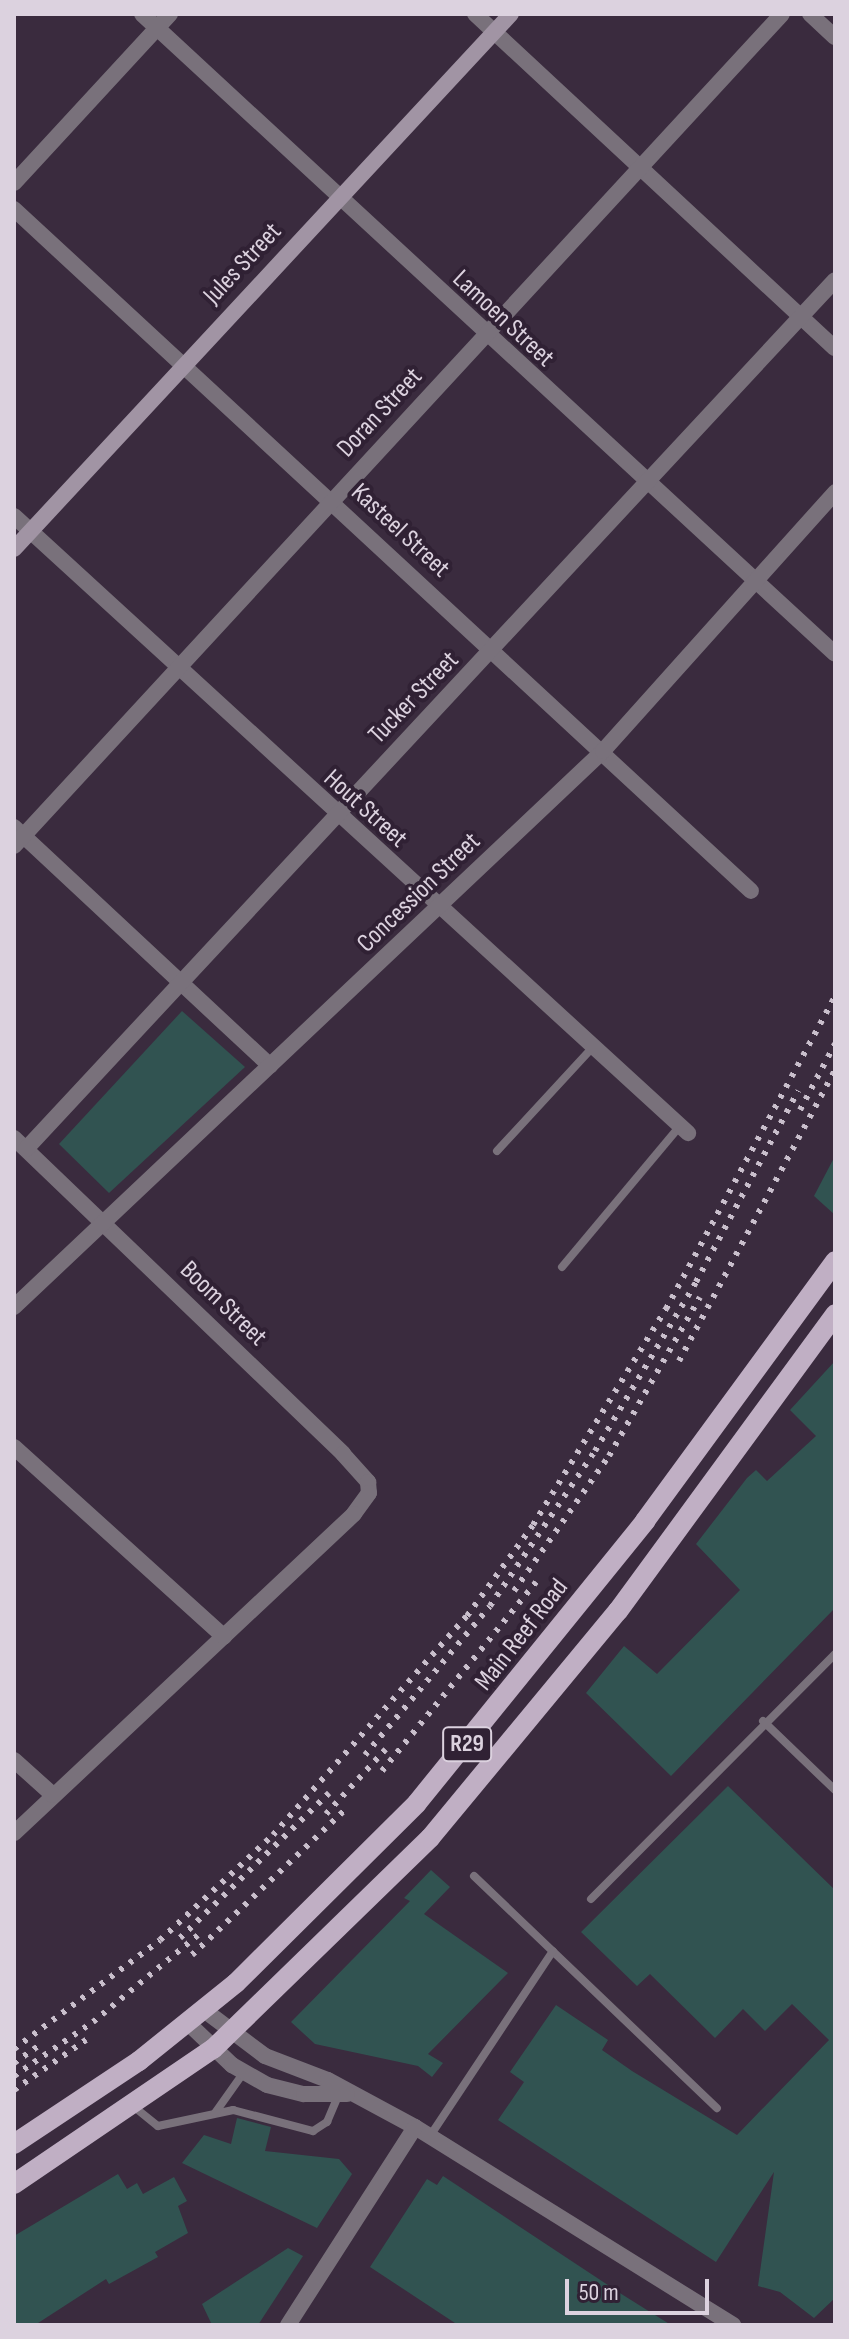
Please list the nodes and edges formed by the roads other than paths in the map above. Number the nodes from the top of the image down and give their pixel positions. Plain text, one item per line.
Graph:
1 (142, 14) edge
2 (170, 14) edge
3 (475, 14) edge
4 (511, 14) edge
5 (782, 14) edge
6 (810, 14) edge
7 (157, 28) junction
8 (495, 32) junction
9 (835, 37) edge
10 (638, 169) junction
11 (14, 183) edge
12 (337, 198) junction
13 (14, 209) edge
14 (835, 280) edge
15 (802, 318) junction
16 (485, 336) junction
17 (835, 348) edge
18 (185, 363) junction
19 (647, 484) junction
20 (835, 492) edge
21 (331, 499) junction
22 (14, 516) edge
23 (30, 531) junction
24 (14, 549) edge
25 (757, 583) junction
26 (493, 652) junction
27 (835, 654) edge
28 (175, 666) junction
29 (603, 751) junction
30 (334, 815) junction
31 (17, 836) edge
32 (751, 891) dead end
33 (438, 906) junction
34 (182, 984) junction
35 (593, 1047) junction
36 (270, 1066) junction
37 (684, 1129) joint
38 (20, 1143) edge
39 (497, 1151) dead end
40 (104, 1221) junction
41 (835, 1261) edge
42 (562, 1267) dead end
43 (14, 1307) edge
44 (835, 1314) edge
45 (14, 1447) edge
46 (224, 1637) junction
47 (835, 1654) edge
48 (763, 1721) junction
49 (14, 1760) edge
50 (835, 1790) edge
51 (53, 1795) junction
52 (14, 1833) edge
53 (474, 1876) dead end
54 (591, 1899) dead end
55 (553, 1951) junction
56 (196, 2017) junction
57 (231, 2033) junction
58 (213, 2049) junction
59 (244, 2072) junction
60 (342, 2093) junction
61 (133, 2106) junction
62 (717, 2108) dead end
63 (215, 2114) junction
64 (415, 2127) junction
65 (430, 2136) junction
66 (14, 2144) edge
67 (14, 2184) edge
68 (288, 2325) edge
69 (733, 2325) edge

1 - 7 street, Lamoen Street
2 - 7 street
3 - 8 street
4 - 8 main road, Jules Street
5 - 10 street, Doran Street
6 - 9 street
7 - 11 street
7 - 12 street, Lamoen Street
8 - 10 street
8 - 12 main road, Jules Street
10 - 15 street
10 - 16 street, Doran Street
12 - 16 street, Lamoen Street
12 - 18 main road, Jules Street
13 - 18 street, Kasteel Street
14 - 15 street, Tucker Street
15 - 17 street
15 - 19 street, Tucker Street
16 - 19 street, Lamoen Street
16 - 21 street, Doran Street
18 - 21 street, Kasteel Street
18 - 23 main road, Jules Street
19 - 25 street, Lamoen Street
19 - 26 street, Tucker Street
20 - 25 street, Concession Street
21 - 26 street, Kasteel Street
21 - 28 street, Doran Street
22 - 23 street, Hout Street
23 - 24 main road, Jules Street
23 - 28 street, Hout Street
25 - 27 street, Lamoen Street
25 - 29 street, Concession Street
26 - 29 street, Kasteel Street
26 - 30 street, Tucker Street
28 - 30 street, Hout Street
28 - 31 street, Doran Street
29 - 32 street, Kasteel Street
29 - 33 street, Concession Street
30 - 33 street, Hout Street
30 - 34 street, Tucker Street
31 - 34 street
33 - 35 street, Hout Street
33 - 36 street, Concession Street
34 - 36 street
34 - 38 street, Tucker Street
35 - 37 street, Hout Street
35 - 39 lane
36 - 40 street, Concession Street
37 - 42 lane
38 - 40 street, Boom Street
40 - 43 street, Concession Street
40 - 46 street, Boom Street
41 - 56 main road, Main Reef Road / R29
44 - 57 main road, R29
45 - 46 street
46 - 51 street
47 - 48 lane
48 - 50 lane
48 - 54 lane
49 - 51 street
51 - 52 street
53 - 55 lane
55 - 62 lane
55 - 65 lane
56 - 57 street
56 - 58 street
56 - 66 main road, Main Reef Road / R29
57 - 58 main road, R29
57 - 60 street
58 - 59 street
58 - 61 main road, R29
59 - 60 street
59 - 63 lane
60 - 63 lane
60 - 64 street
61 - 63 lane
61 - 67 main road, R29
64 - 65 street
64 - 68 street
65 - 69 street

